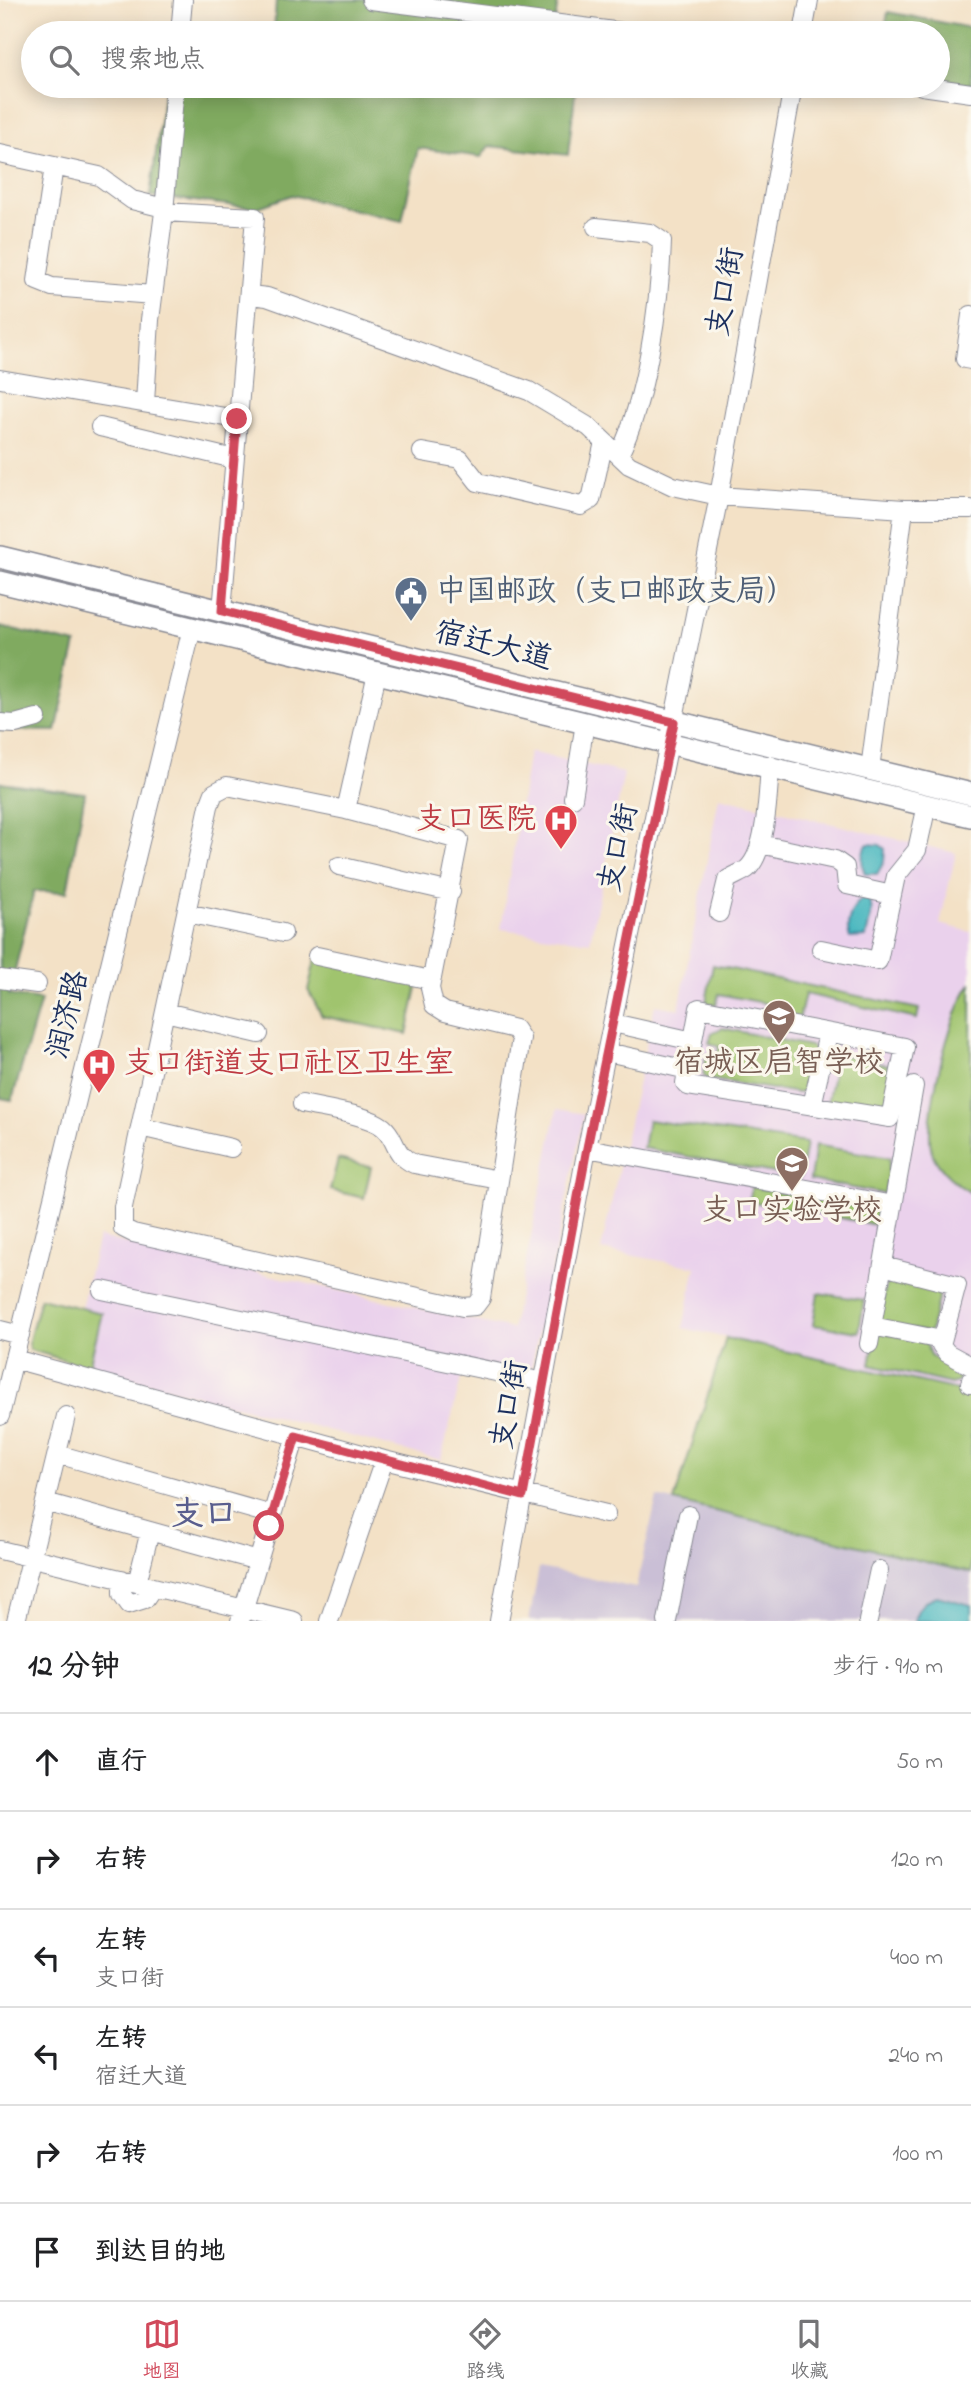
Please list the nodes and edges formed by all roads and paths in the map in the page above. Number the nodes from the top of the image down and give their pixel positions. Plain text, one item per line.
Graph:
1 (183, 0) edge
2 (370, 0) edge
3 (809, 0) edge
4 (181, 21) edge
5 (535, 21) edge
6 (805, 21) edge
7 (950, 90) edge
8 (971, 93) edge
9 (174, 98) edge
10 (791, 98) edge
11 (0, 154) edge
12 (54, 166) junction
13 (164, 210) junction
14 (596, 227) dead end
15 (153, 295) junction
16 (250, 295) junction
17 (971, 316) edge
18 (971, 360) edge
19 (0, 379) edge
20 (145, 403) junction
21 (237, 419) junction
22 (100, 427) dead end
23 (604, 442) junction
24 (422, 452) dead end
25 (619, 456) junction
26 (234, 459) junction
27 (719, 496) junction
28 (904, 509) junction
29 (971, 509) edge
30 (0, 557) edge
31 (0, 582) edge
32 (222, 611) junction
33 (192, 628) junction
34 (377, 673) junction
35 (37, 718) dead end
36 (0, 723) edge
37 (585, 723) junction
38 (672, 732) junction
39 (770, 765) junction
40 (870, 769) junction
41 (971, 794) edge
42 (573, 798) dead end
43 (927, 805) junction
44 (346, 810) junction
45 (971, 816) edge
46 (760, 844) junction
47 (339, 866) dead end
48 (451, 892) junction
49 (892, 895) junction
50 (186, 913) junction
51 (719, 913) dead end
52 (283, 933) dead end
53 (821, 948) dead end
54 (317, 956) dead end
55 (0, 979) edge
56 (431, 980) junction
57 (37, 984) dead end
58 (165, 1012) junction
59 (613, 1023) junction
60 (828, 1033) junction
61 (259, 1034) dead end
62 (693, 1041) junction
63 (607, 1052) junction
64 (688, 1070) junction
65 (914, 1086) dead end
66 (302, 1104) dead end
67 (812, 1106) junction
68 (140, 1127) junction
69 (231, 1148) dead end
70 (587, 1148) junction
71 (499, 1180) junction
72 (894, 1205) junction
73 (883, 1266) junction
74 (964, 1287) edge
75 (102, 1290) dead end
76 (0, 1330) edge
77 (20, 1335) junction
78 (942, 1340) junction
79 (14, 1360) junction
80 (971, 1366) edge
81 (544, 1382) junction
82 (0, 1416) edge
83 (66, 1416) dead end
84 (296, 1436) junction
85 (57, 1454) junction
86 (384, 1460) junction
87 (523, 1496) junction
88 (45, 1502) junction
89 (606, 1514) dead end
90 (272, 1515) junction
91 (688, 1515) dead end
92 (150, 1531) junction
93 (0, 1550) edge
94 (32, 1557) junction
95 (258, 1561) junction
96 (879, 1570) dead end
97 (137, 1583) junction
98 (127, 1613) edge
99 (242, 1615) edge
100 (16, 1621) edge
101 (294, 1621) edge
102 (328, 1621) edge
103 (499, 1621) edge
104 (667, 1621) edge
105 (868, 1621) edge

1 - 4 street
2 - 5 street
3 - 6 street
7 - 8 street
9 - 13 street
10 - 27 street, 支口街
11 - 12 street
12 - 13 street
12 - 15 street
13 - 15 street
13 - 16 street
14 - 25 street
15 - 20 street
16 - 21 street
16 - 23 street
17 - 18 street
19 - 20 street
20 - 21 street
21 - 26 street
22 - 26 street
23 - 24 street
23 - 25 street
25 - 27 street
26 - 32 street
27 - 28 street
27 - 38 street, 支口街
28 - 29 street
28 - 40 street
30 - 32 main road, 宿迁大道
31 - 33 main road, 宿迁大道
32 - 38 main road, 宿迁大道
33 - 34 main road, 宿迁大道
33 - 77 street, 润济路
34 - 37 main road, 宿迁大道
34 - 44 street
35 - 36 street
37 - 38 main road, 宿迁大道
37 - 42 street
38 - 39 main road, 宿迁大道
38 - 40 main road, 宿迁大道
38 - 59 street, 支口街
39 - 43 main road, 宿迁大道
39 - 46 street
40 - 41 main road, 宿迁大道
43 - 45 main road, 宿迁大道
43 - 49 street
44 - 48 street
44 - 50 street
46 - 49 street
46 - 51 street
47 - 48 street
48 - 56 street
49 - 53 street
50 - 52 street
50 - 58 street
54 - 56 street
55 - 57 street
56 - 71 street
58 - 61 street
58 - 68 street
59 - 62 street
59 - 63 street, 支口街
60 - 62 street
60 - 67 street
60 - 67 street
62 - 64 street
63 - 64 street
63 - 70 street, 支口街
64 - 67 street
65 - 72 street
66 - 71 street
68 - 69 street
68 - 71 street
70 - 72 street
70 - 81 street, 支口街
72 - 73 street
73 - 74 street
73 - 78 street
74 - 78 street
75 - 81 street
76 - 77 street
77 - 79 street, 润济路
78 - 80 street
79 - 82 street, 润济路
79 - 84 street
81 - 87 street, 支口街
83 - 85 street
84 - 86 street
84 - 90 street
85 - 88 street
85 - 90 street
86 - 87 street
86 - 102 street
87 - 89 street
87 - 103 street, 支口街
88 - 92 street
88 - 94 street
90 - 95 street
91 - 104 street
92 - 95 street
92 - 97 street
93 - 94 street
94 - 97 street
94 - 100 street
95 - 99 street
96 - 105 street
97 - 98 street
97 - 98 street
97 - 99 street
99 - 101 street

